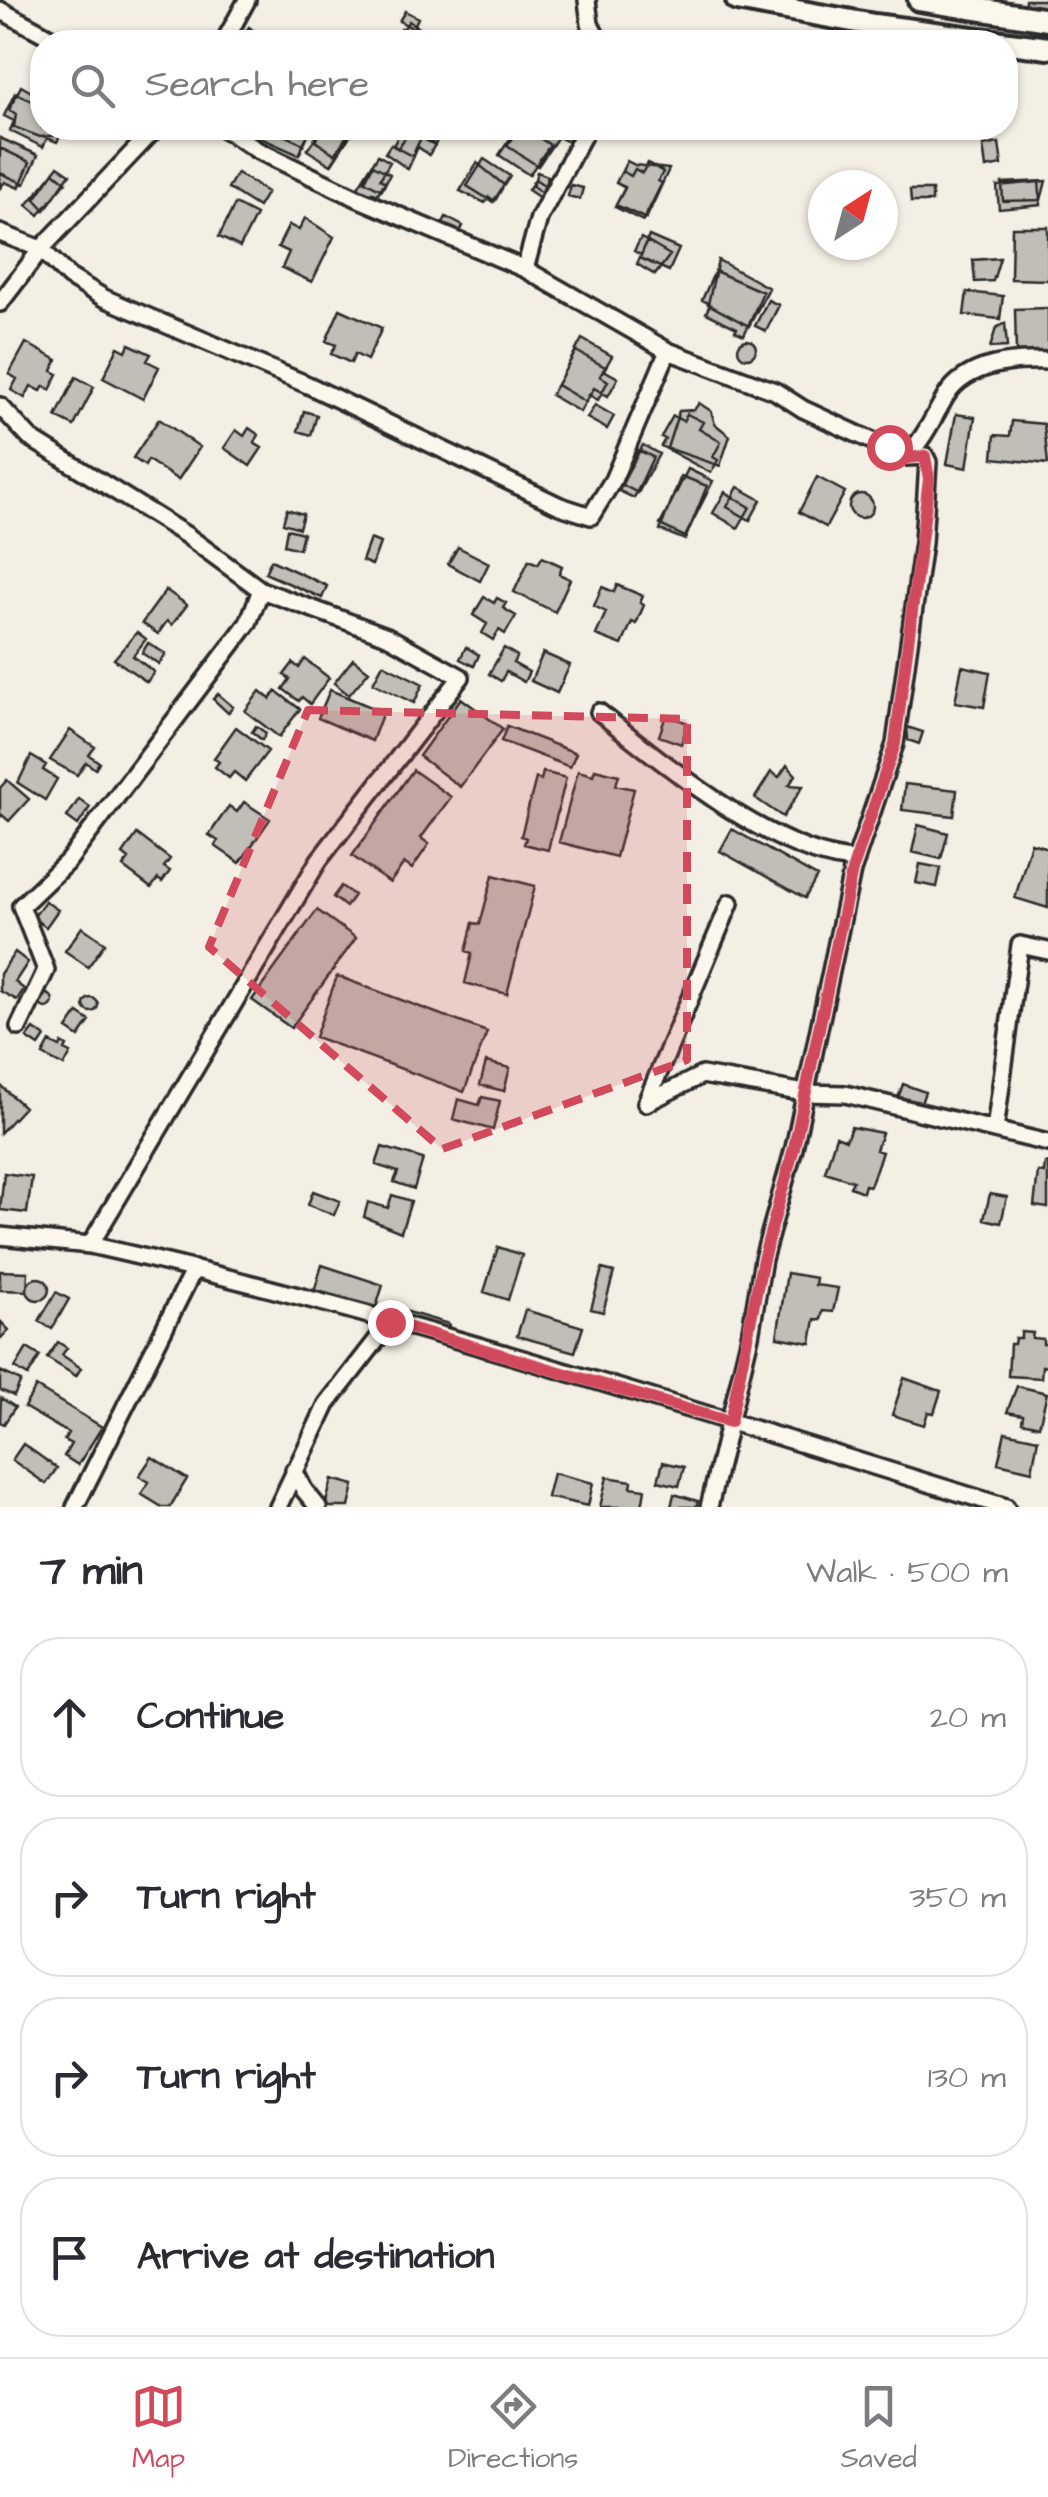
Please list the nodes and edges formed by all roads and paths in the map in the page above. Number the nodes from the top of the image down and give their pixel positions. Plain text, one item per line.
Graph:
1 (246, 0) edge
2 (588, 0) edge
3 (737, 0) edge
4 (919, 0) edge
5 (0, 10) edge
6 (1048, 20) edge
7 (36, 30) edge
8 (230, 30) edge
9 (593, 30) edge
10 (912, 30) edge
11 (1018, 44) edge
12 (1048, 48) edge
13 (144, 140) edge
14 (242, 140) edge
15 (581, 140) edge
16 (0, 233) edge
17 (40, 249) junction
18 (525, 270) junction
19 (0, 303) edge
20 (668, 351) junction
21 (1048, 360) edge
22 (0, 406) edge
23 (926, 436) junction
24 (925, 456) junction
25 (907, 458) junction
26 (261, 590) junction
27 (599, 712) dead end
28 (856, 860) junction
29 (730, 904) dead end
30 (1048, 952) edge
31 (19, 1027) dead end
32 (805, 1094) junction
33 (995, 1130) junction
34 (1048, 1143) edge
35 (0, 1236) edge
36 (90, 1245) junction
37 (194, 1268) junction
38 (390, 1322) junction
39 (730, 1422) junction
40 (294, 1470) junction
41 (76, 1507) edge
42 (278, 1507) edge
43 (318, 1507) edge
44 (709, 1507) edge
45 (1006, 1507) edge

1 - 8 street
2 - 9 street
3 - 10 street
4 - 6 street
5 - 7 street
11 - 12 street
13 - 17 street
14 - 18 street
15 - 18 street
16 - 17 street
17 - 19 street
17 - 20 street
18 - 20 street
20 - 25 street
21 - 23 street
22 - 26 street
23 - 24 street
23 - 25 street
24 - 25 street
24 - 28 street
26 - 31 street
26 - 36 street
27 - 28 street
28 - 32 street
29 - 32 street
30 - 33 street
32 - 33 street
32 - 39 street
33 - 34 street
35 - 36 street
36 - 37 street
37 - 38 street
37 - 41 street
38 - 39 street
38 - 40 street
39 - 44 street
39 - 45 street
40 - 42 street
40 - 43 street

